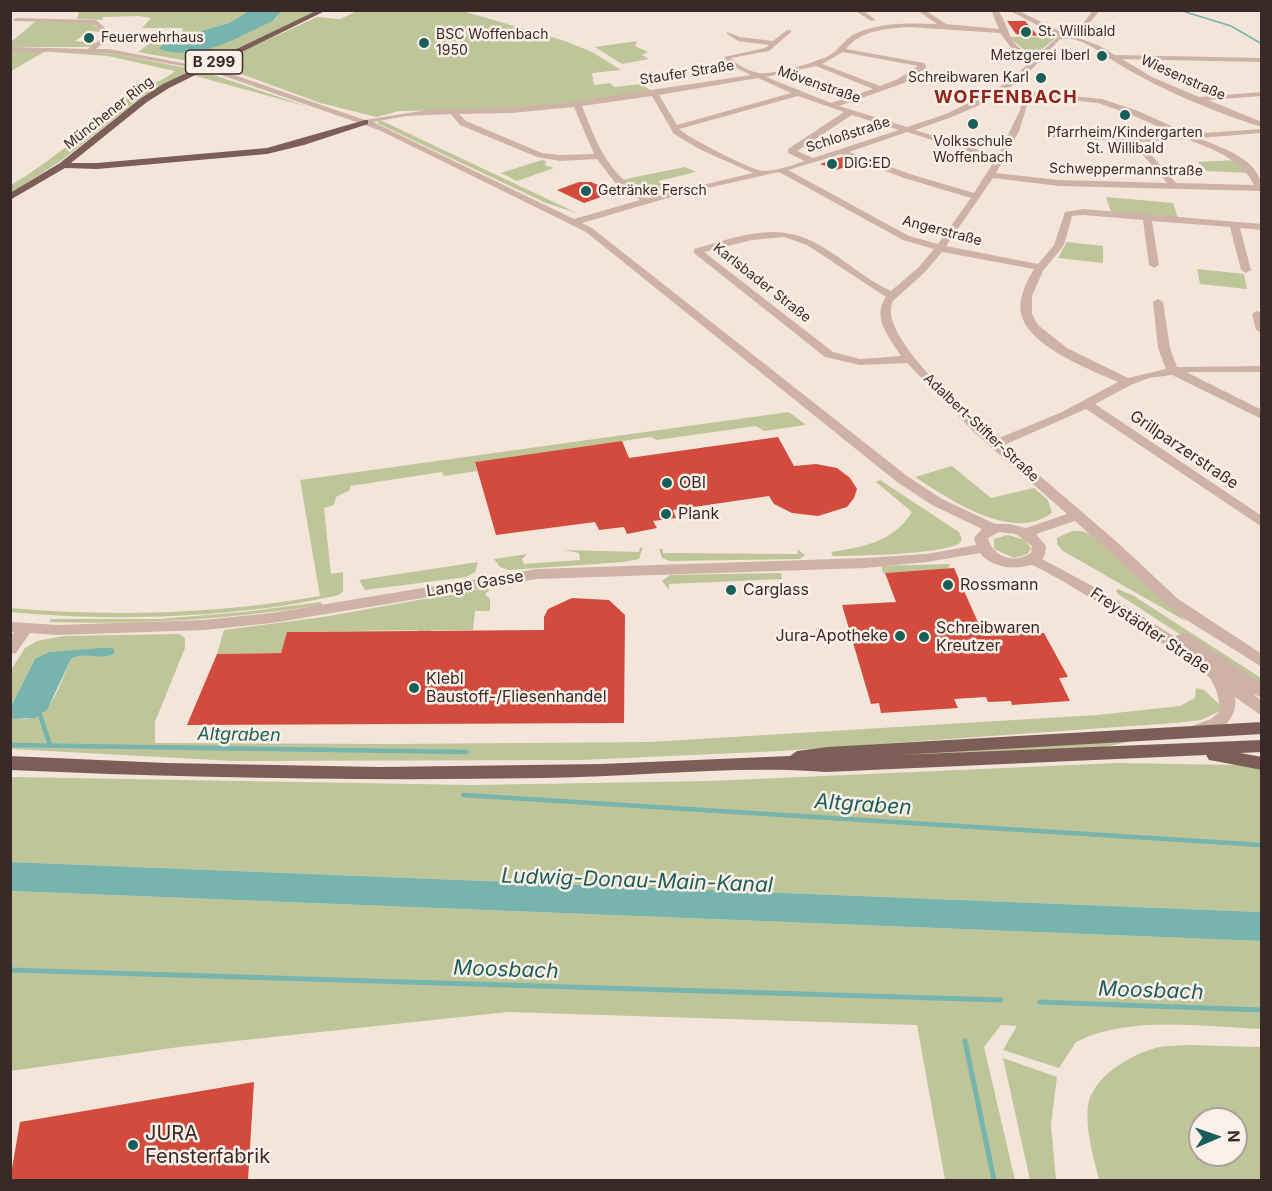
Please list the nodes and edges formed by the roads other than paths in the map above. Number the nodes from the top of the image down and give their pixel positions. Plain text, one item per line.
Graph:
1 (324, 10) edge
2 (857, 10) edge
3 (920, 10) edge
4 (993, 10) edge
5 (1011, 10) edge
6 (1097, 10) edge
7 (10, 12) edge
8 (32, 12) edge
9 (1000, 18) junction
10 (1024, 18) junction
11 (873, 20) dead end
12 (13, 21) edge
13 (944, 26) junction
14 (789, 31) dead end
15 (1003, 31) junction
16 (729, 33) dead end
17 (1064, 36) junction
18 (776, 43) junction
19 (10, 49) edge
20 (90, 50) junction
21 (841, 50) junction
22 (1109, 54) junction
23 (1036, 59) junction
24 (1262, 60) edge
25 (816, 64) junction
26 (756, 76) junction
27 (881, 89) junction
28 (1000, 91) junction
29 (654, 92) junction
30 (797, 94) junction
31 (1027, 94) junction
32 (1262, 94) edge
33 (1195, 99) junction
34 (577, 104) junction
35 (834, 105) junction
36 (455, 111) junction
37 (852, 111) junction
38 (365, 122) junction
39 (1262, 125) edge
40 (673, 128) junction
41 (907, 130) junction
42 (1262, 131) edge
43 (1050, 135) dead end
44 (1192, 136) junction
45 (1134, 140) junction
46 (839, 151) junction
47 (599, 156) junction
48 (999, 159) junction
49 (812, 161) junction
50 (66, 163) junction
51 (106, 165) junction
52 (92, 166) junction
53 (781, 170) junction
54 (762, 174) junction
55 (990, 175) junction
56 (34, 184) junction
57 (1173, 185) junction
58 (1261, 188) edge
59 (10, 197) edge
60 (977, 197) junction
61 (647, 201) junction
62 (1147, 218) junction
63 (575, 222) junction
64 (1234, 224) junction
65 (1262, 227) edge
66 (939, 248) junction
67 (1154, 265) dead end
68 (1040, 267) junction
69 (1246, 270) dead end
70 (892, 296) junction
71 (1158, 302) dead end
72 (1257, 314) dead end
73 (1262, 330) edge
74 (908, 358) junction
75 (1262, 369) edge
76 (1172, 370) junction
77 (1127, 382) junction
78 (1088, 404) junction
79 (1262, 415) edge
80 (996, 444) junction
81 (1077, 515) junction
82 (1262, 524) edge
83 (989, 542) junction
84 (1032, 546) junction
85 (18, 628) edge
86 (10, 649) edge
87 (1260, 659) edge
88 (1209, 670) junction
89 (1262, 692) edge
90 (1262, 710) edge
91 (1262, 728) edge
92 (1195, 730) junction
93 (1262, 746) edge
94 (1173, 750) junction
95 (785, 762) junction
96 (10, 763) edge
97 (1262, 764) edge

1 - 50 main road, Münchener Ring / B 299
2 - 11 street
3 - 13 street
4 - 9 street
5 - 10 street, Wiesenstraße
6 - 17 street, Schloßstraße
7 - 8 street
8 - 12 street
9 - 10 street
9 - 15 street
10 - 17 street, Wiesenstraße
12 - 20 street
13 - 15 street, Staufer Straße
13 - 21 street, Staufer Straße
14 - 18 street
15 - 23 street
16 - 18 street
17 - 22 street, Wiesenstraße
17 - 23 street, Schloßstraße
18 - 26 street, Mövenstraße
19 - 20 street
20 - 38 street, bridge
21 - 25 street, Staufer Straße
21 - 27 street
22 - 24 street
22 - 33 street, Wiesenstraße
23 - 28 street, Schloßstraße
25 - 26 street, Staufer Straße
25 - 27 street
26 - 29 street, Staufer Straße
26 - 30 street, Mövenstraße
27 - 35 street
28 - 31 street
28 - 41 street, Schloßstraße
29 - 34 street, Staufer Straße
29 - 40 street
30 - 35 street, Mövenstraße
30 - 40 street
31 - 44 street
31 - 48 street
32 - 33 street
33 - 39 street, Wiesenstraße
34 - 36 street, Staufer Straße
34 - 47 street
35 - 37 street, Mövenstraße
36 - 38 street, Staufer Straße
36 - 47 street
37 - 41 street, Mövenstraße
37 - 49 street
38 - 51 main road
38 - 63 street
40 - 54 street
41 - 46 street, Schloßstraße
41 - 48 street, Mövenstraße
42 - 44 street
43 - 45 street
44 - 45 street
44 - 58 street
45 - 57 street
46 - 49 street, Schloßstraße
46 - 60 street
47 - 61 street
48 - 55 street
49 - 53 street, Schloßstraße
50 - 51 main road
50 - 52 main road
50 - 56 main road, Münchener Ring / B 299
51 - 52 main road
52 - 56 main road
53 - 54 street, Schloßstraße
53 - 66 street, Angerstraße
54 - 61 street, Schloßstraße
55 - 57 street, Schweppermannstraße
55 - 60 street
56 - 59 main road, Münchener Ring / B 299
57 - 58 street, Schweppermannstraße
60 - 66 street
61 - 63 street, Schloßstraße
62 - 64 street
62 - 67 street
62 - 68 street
63 - 83 street
64 - 65 street
64 - 69 street
66 - 68 street, Angerstraße
66 - 70 street
68 - 77 street
70 - 74 street, Adalbert-Stifter-Straße
70 - 74 street, Karlsbader Straße
71 - 76 street
72 - 73 street
74 - 80 street, Adalbert-Stifter-Straße
75 - 76 street
76 - 77 street
76 - 79 street
77 - 78 street
78 - 80 street
78 - 82 street, Grillparzerstraße
80 - 81 street, Adalbert-Stifter-Straße
81 - 84 street
81 - 87 street, Adalbert-Stifter-Straße
83 - 84 street
83 - 84 street
83 - 85 street, Lange Gasse
84 - 88 street, Freystädter Straße
84 - 89 street, Freystädter Straße
85 - 86 street, Lange Gasse
88 - 90 street, Freystädter Straße
88 - 92 street
91 - 92 main road
92 - 95 main road
93 - 94 main road
94 - 95 main road
94 - 97 main road
95 - 96 main road

